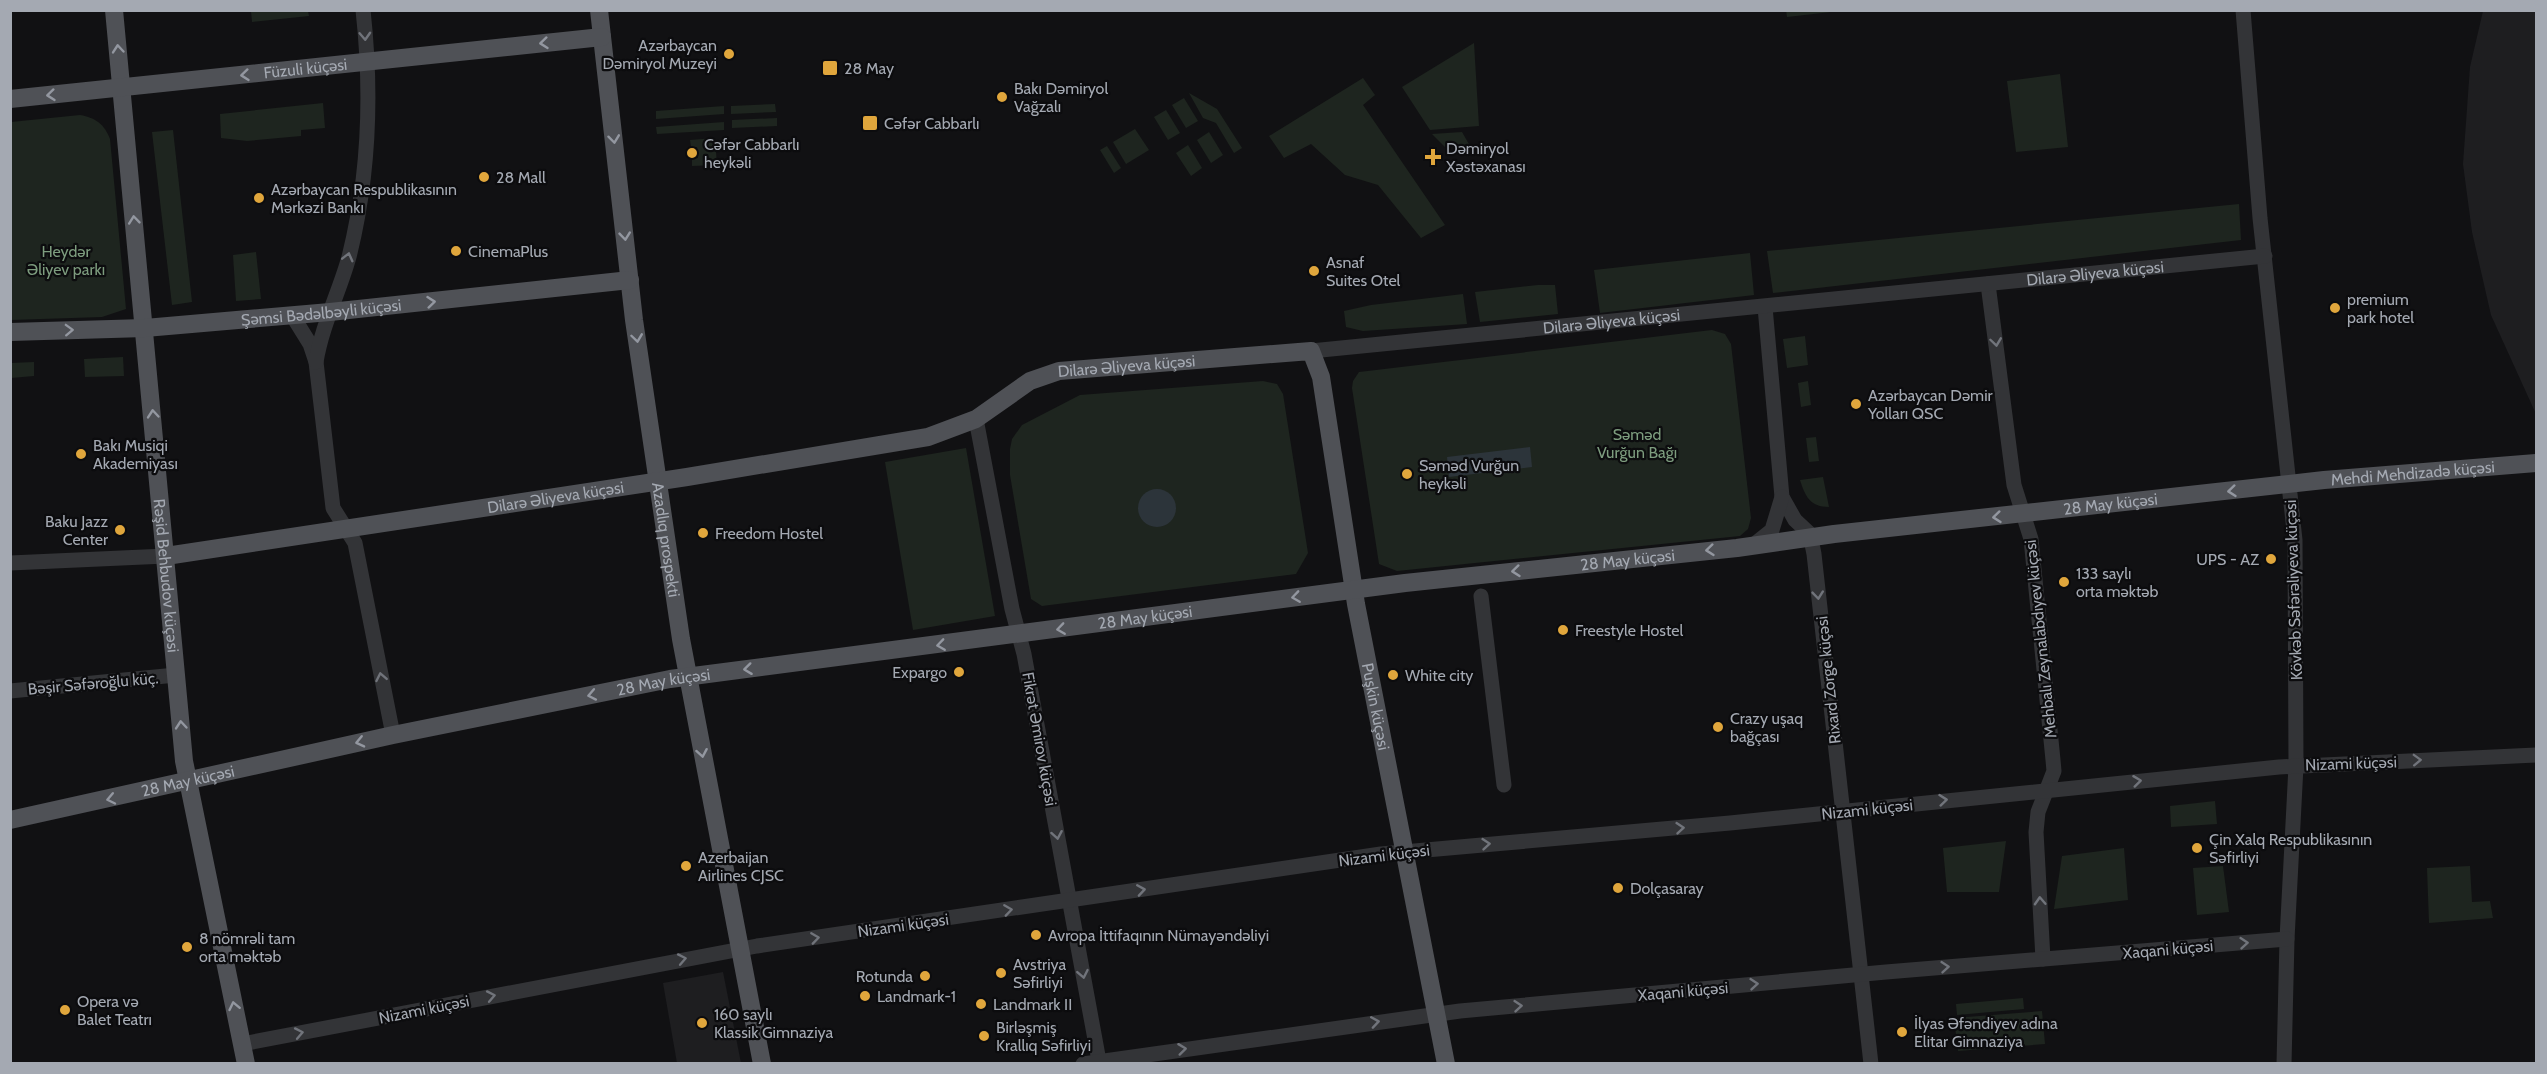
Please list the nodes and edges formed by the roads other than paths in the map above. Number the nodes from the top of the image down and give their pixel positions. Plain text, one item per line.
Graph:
1 (114, 10) edge
2 (363, 10) edge
3 (599, 10) edge
4 (2243, 10) edge
5 (602, 37) junction
6 (367, 62) junction
7 (121, 88) junction
8 (10, 99) edge
9 (2265, 256) junction
10 (630, 280) junction
11 (1988, 284) junction
12 (1765, 307) junction
13 (330, 312) junction
14 (292, 315) junction
15 (145, 328) junction
16 (10, 332) edge
17 (1311, 351) junction
18 (316, 362) junction
19 (976, 419) junction
20 (2536, 463) edge
21 (657, 481) junction
22 (2290, 485) junction
23 (1782, 497) junction
24 (2022, 515) junction
25 (346, 528) junction
26 (1810, 537) junction
27 (1752, 546) junction
28 (166, 556) junction
29 (10, 563) edge
30 (1354, 589) junction
31 (1481, 596) dead end
32 (1018, 634) junction
33 (176, 675) junction
34 (689, 677) junction
35 (10, 691) edge
36 (393, 735) junction
37 (2536, 755) edge
38 (2296, 766) junction
39 (187, 783) junction
40 (1504, 785) dead end
41 (2046, 789) junction
42 (1842, 812) junction
43 (10, 820) edge
44 (1406, 853) junction
45 (1069, 901) junction
46 (2287, 939) junction
47 (738, 950) junction
48 (2043, 959) junction
49 (1861, 974) junction
50 (1437, 1014) junction
51 (242, 1044) junction
52 (1099, 1061) junction
53 (246, 1064) edge
54 (762, 1064) edge
55 (1083, 1064) edge
56 (1446, 1064) edge
57 (1871, 1064) edge
58 (2284, 1064) edge

7 -> 1 main road, Rəşid Behbudov küçəsi
2 -> 6 street
3 - 5 main road, Azadlıq prospekti
4 - 9 street, Kövkəb Səfərəliyeva küçəsi
5 -> 6 main road, Füzuli küçəsi
5 -> 10 main road, Azadlıq prospekti
6 -> 7 main road, Füzuli küçəsi
13 -> 6 street
7 -> 8 main road, Füzuli küçəsi
15 -> 7 main road, Rəşid Behbudov küçəsi
9 - 11 street, Dilarə Əliyeva küçəsi
9 - 22 street, Kövkəb Səfərəliyeva küçəsi
13 -> 10 main road, Şəmsi Bədəlbəyli küçəsi
10 -> 21 main road, Azadlıq prospekti
11 - 12 street, Dilarə Əliyeva küçəsi
11 -> 24 street, Mehbalı Zeynalabdıyev küçəsi
12 - 17 street, Dilarə Əliyeva küçəsi
12 - 23 street, Rixard Zorge küçəsi
13 - 14 main road, Şəmsi Bədəlbəyli küçəsi
13 - 18 street
14 - 15 main road, Şəmsi Bədəlbəyli küçəsi
14 - 18 street
16 -> 15 main road, Şəmsi Bədəlbəyli küçəsi
28 -> 15 main road, Rəşid Behbudov küçəsi
17 - 19 main road, Dilarə Əliyeva küçəsi
17 - 30 main road, Puşkin küçəsi
18 - 25 street
19 - 21 main road, Dilarə Əliyeva küçəsi
19 - 32 street, Fikrət Əmirov küçəsi
20 - 22 main road, Mehdi Mehdizadə küçəsi
21 - 25 main road, Dilarə Əliyeva küçəsi
21 - 34 main road, Azadlıq prospekti
22 -> 24 main road, 28 May küçəsi
22 - 38 street, Kövkəb Səfərəliyeva küçəsi
23 - 26 street, Rixard Zorge küçəsi
23 - 27 street
24 -> 26 main road, 28 May küçəsi
24 - 41 street, Mehbalı Zeynalabdıyev küçəsi
25 - 28 main road, Dilarə Əliyeva küçəsi
36 -> 25 street
26 - 27 main road, 28 May küçəsi
26 -> 42 street, Rixard Zorge küçəsi
27 -> 30 main road, 28 May küçəsi
28 - 29 street, Dilarə Əliyeva küçəsi
28 - 33 main road, Rəşid Behbudov küçəsi
30 -> 32 main road, 28 May küçəsi
30 - 44 main road, Puşkin küçəsi
31 - 40 street
32 -> 34 main road, 28 May küçəsi
32 -> 45 street, Fikrət Əmirov küçəsi
33 - 35 street, Bəşir Səfəroğlu küç.
39 -> 33 main road, Rəşid Behbudov küçəsi
34 -> 36 main road, 28 May küçəsi
34 -> 47 main road, Azadlıq prospekti
36 -> 39 main road, 28 May küçəsi
38 -> 37 street, Nizami küçəsi
41 -> 38 street, Nizami küçəsi
38 - 46 street, Kövkəb Səfərəliyeva küçəsi
39 -> 43 main road, 28 May küçəsi
51 -> 39 main road, Rəşid Behbudov küçəsi
42 -> 41 street, Nizami küçəsi
48 -> 41 street, Mehbalı Zeynalabdıyev küçəsi
44 -> 42 street, Nizami küçəsi
42 - 49 street, Rixard Zorge küçəsi
45 -> 44 street, Nizami küçəsi
44 - 50 main road, Puşkin küçəsi
47 -> 45 street, Nizami küçəsi
45 -> 52 street, Fikrət Əmirov küçəsi
48 -> 46 street, Xaqani küçəsi
46 - 58 street, Kövkəb Səfərəliyeva küçəsi
51 -> 47 street, Nizami küçəsi
47 - 54 main road, Azadlıq prospekti
49 -> 48 street, Xaqani küçəsi
50 -> 49 street, Xaqani küçəsi
49 - 57 street, Rixard Zorge küçəsi
52 -> 50 street, Xaqani küçəsi
50 - 56 main road, Puşkin küçəsi
51 - 53 main road, Rəşid Behbudov küçəsi
52 - 55 street, Xaqani küçəsi

